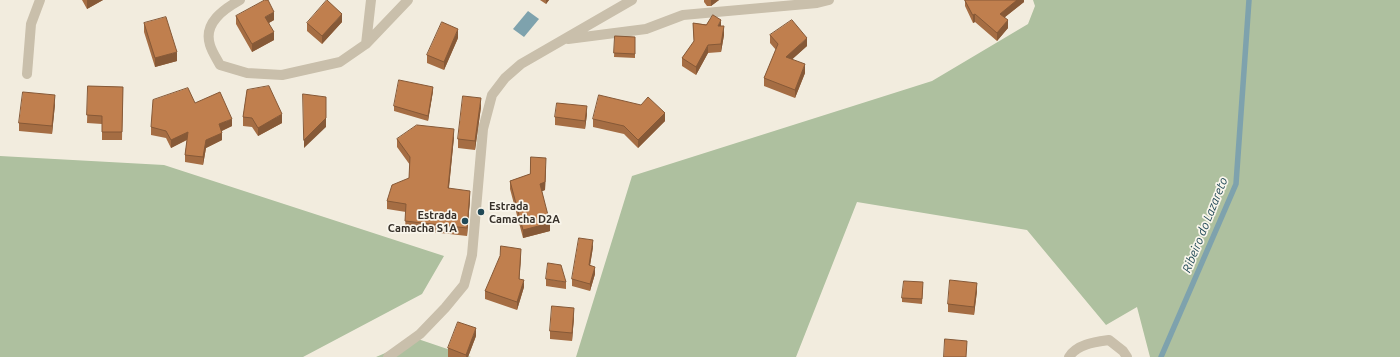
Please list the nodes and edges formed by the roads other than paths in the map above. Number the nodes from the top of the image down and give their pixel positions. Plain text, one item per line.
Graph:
1 (40, 0) edge
2 (240, 0) edge
3 (372, 0) edge
4 (408, 0) edge
5 (632, 0) edge
6 (829, 0) edge
7 (562, 40) junction
8 (366, 44) junction
9 (27, 74) dead end
10 (388, 357) edge
11 (1069, 357) edge
12 (1127, 357) edge

1 - 9 street
2 - 8 street
3 - 8 street
4 - 8 street
5 - 7 street
6 - 7 street
7 - 10 street
11 - 12 street

